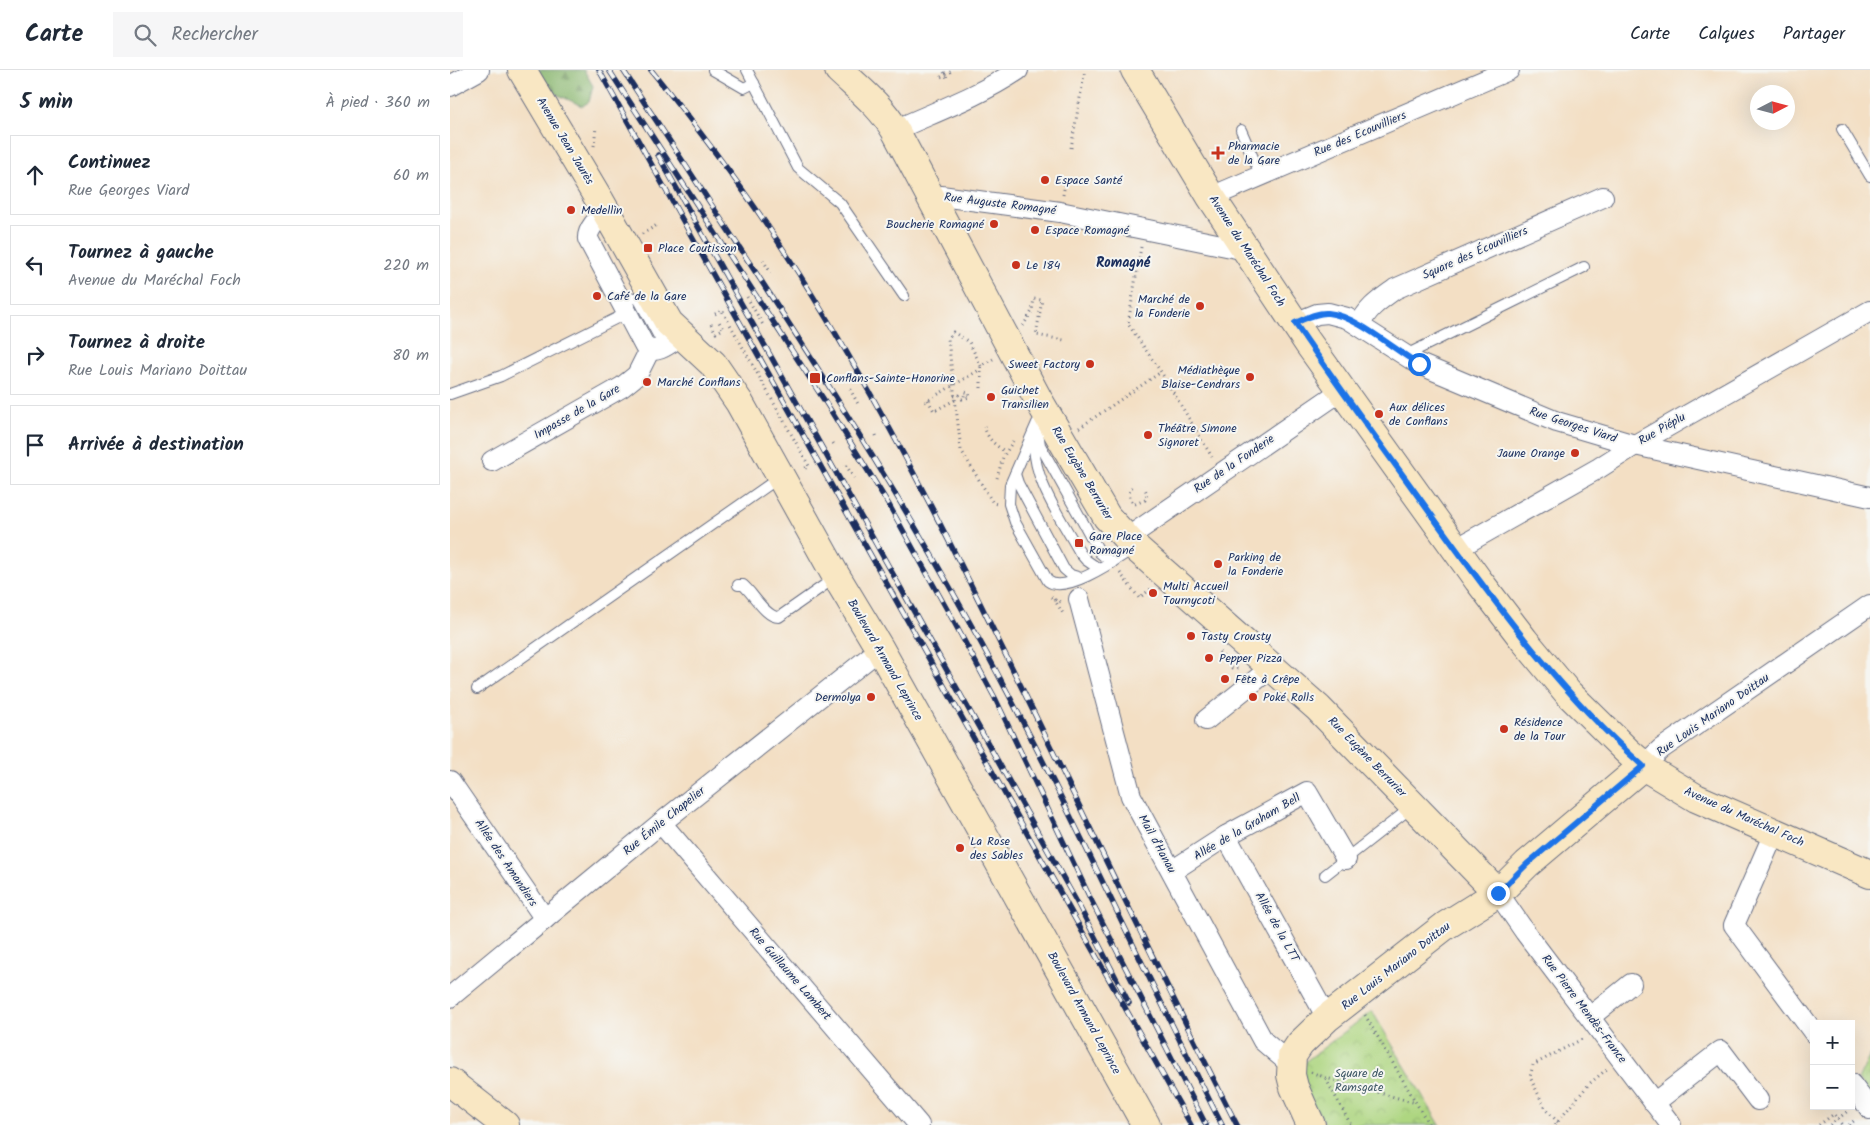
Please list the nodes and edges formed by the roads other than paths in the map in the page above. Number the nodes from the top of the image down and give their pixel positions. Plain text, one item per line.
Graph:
1 (479, 70) edge
2 (522, 70) edge
3 (713, 70) edge
4 (747, 70) edge
5 (839, 70) edge
6 (1018, 70) edge
7 (1135, 70) edge
8 (1510, 70) edge
9 (754, 83) junction
10 (450, 86) edge
11 (1842, 129) dead end
12 (895, 130) junction
13 (1241, 130) dead end
14 (1261, 176) junction
15 (1870, 176) edge
16 (1211, 197) junction
17 (1603, 197) dead end
18 (932, 198) junction
19 (617, 220) junction
20 (1246, 250) junction
21 (1584, 267) dead end
22 (660, 285) dead end
23 (904, 296) dead end
24 (623, 306) junction
25 (1870, 311) edge
26 (1295, 323) junction
27 (1360, 325) junction
28 (665, 344) junction
29 (1404, 356) junction
30 (1341, 391) junction
31 (450, 394) edge
32 (1037, 411) junction
33 (1635, 445) junction
34 (492, 461) dead end
35 (1015, 474) junction
36 (791, 476) junction
37 (1870, 497) edge
38 (1131, 543) junction
39 (1456, 549) junction
40 (1112, 563) junction
41 (1099, 569) junction
42 (836, 576) junction
43 (1081, 578) junction
44 (738, 586) dead end
45 (1079, 598) dead end
46 (1870, 605) edge
47 (880, 649) junction
48 (1262, 675) dead end
49 (477, 689) dead end
50 (1206, 720) dead end
51 (1643, 766) junction
52 (450, 781) edge
53 (1414, 806) junction
54 (661, 824) junction
55 (1775, 831) junction
56 (1226, 836) junction
57 (1346, 859) junction
58 (1172, 871) junction
59 (1870, 874) edge
60 (1325, 875) dead end
61 (1498, 893) junction
62 (545, 919) junction
63 (1631, 984) dead end
64 (450, 997) edge
65 (1328, 1018) junction
66 (1595, 1024) junction
67 (1810, 1028) edge
68 (1290, 1064) junction
69 (450, 1082) edge
70 (1855, 1095) edge
71 (1758, 1100) dead end
72 (1654, 1103) junction
73 (1860, 1109) edge
74 (505, 1125) edge
75 (919, 1125) edge
76 (1146, 1125) edge
77 (1311, 1125) edge
78 (1671, 1125) edge

1 - 10 street
2 - 19 street, Avenue Jean Jaurès
3 - 9 lane
4 - 9 lane
5 - 12 street, Rue Eugène Berrurier
6 - 12 street
7 - 16 street, Avenue du Maréchal Foch
8 - 14 street, Rue des Ecouvilliers
9 - 23 lane
11 - 15 lane
12 - 18 street, Rue Eugène Berrurier
13 - 14 lane
14 - 16 street, Rue des Ecouvilliers
16 - 20 street, Avenue du Maréchal Foch
17 - 27 street, Square des Écouvilliers
18 - 20 street, Rue Auguste Romagné
18 - 32 street, Rue Eugène Berrurier
19 - 24 street
19 - 28 street, Avenue Jean Jaurès
20 - 26 street, Avenue du Maréchal Foch
21 - 29 lane
22 - 28 lane, Boulevard Armand Leprince
24 - 28 street
24 - 31 lane
25 - 33 street, Rue Piéplu
26 - 27 street, Rue Georges Viard
26 - 30 street, Avenue du Maréchal Foch
27 - 29 street, Rue Georges Viard
28 - 34 street, Impasse de la Gare
28 - 36 street, Boulevard Armand Leprince
29 - 33 street, Rue Georges Viard
30 - 38 street, Rue de la Fonderie
30 - 39 street, Avenue du Maréchal Foch
32 - 35 lane
32 - 38 street, Rue Eugène Berrurier
32 - 40 lane
32 - 41 lane
33 - 37 street, Rue Georges Viard
33 - 39 street, Rue Piéplu
35 - 43 lane
35 - 43 lane
36 - 42 street, Boulevard Armand Leprince
36 - 49 lane
38 - 40 lane
38 - 53 street, Rue Eugène Berrurier
39 - 51 street, Avenue du Maréchal Foch
40 - 41 lane
41 - 43 lane
42 - 44 lane
42 - 47 street, Boulevard Armand Leprince
45 - 58 street, Mail d'Hanau
46 - 51 street, Rue Louis Mariano Doittau
47 - 54 street, Rue Émile Chapelier
47 - 76 street, Boulevard Armand Leprince
48 - 50 street
51 - 55 street, Avenue du Maréchal Foch
51 - 61 street, Rue Louis Mariano Doittau
52 - 62 street, Allée des Amandiers
53 - 57 lane
53 - 61 street, Rue Eugène Berrurier
54 - 62 street, Rue Émile Chapelier
54 - 75 street, Rue Guillaume Lambert
55 - 59 street, Avenue du Maréchal Foch
55 - 67 street
56 - 57 street, Allée de la Graham Bell
56 - 58 street, Allée de la Graham Bell
56 - 65 street, Allée de la LTT
57 - 60 lane
58 - 68 street, Mail d'Hanau
61 - 65 street, Rue Louis Mariano Doittau
61 - 66 street, Rue Pierre Mendès-France
62 - 64 street, Rue Émile Chapelier
63 - 66 street
65 - 68 street, Rue Louis Mariano Doittau
66 - 72 street, Rue Pierre Mendès-France
68 - 77 street
69 - 74 street
70 - 73 street
71 - 72 street
72 - 78 street, Rue Pierre Mendès-France

